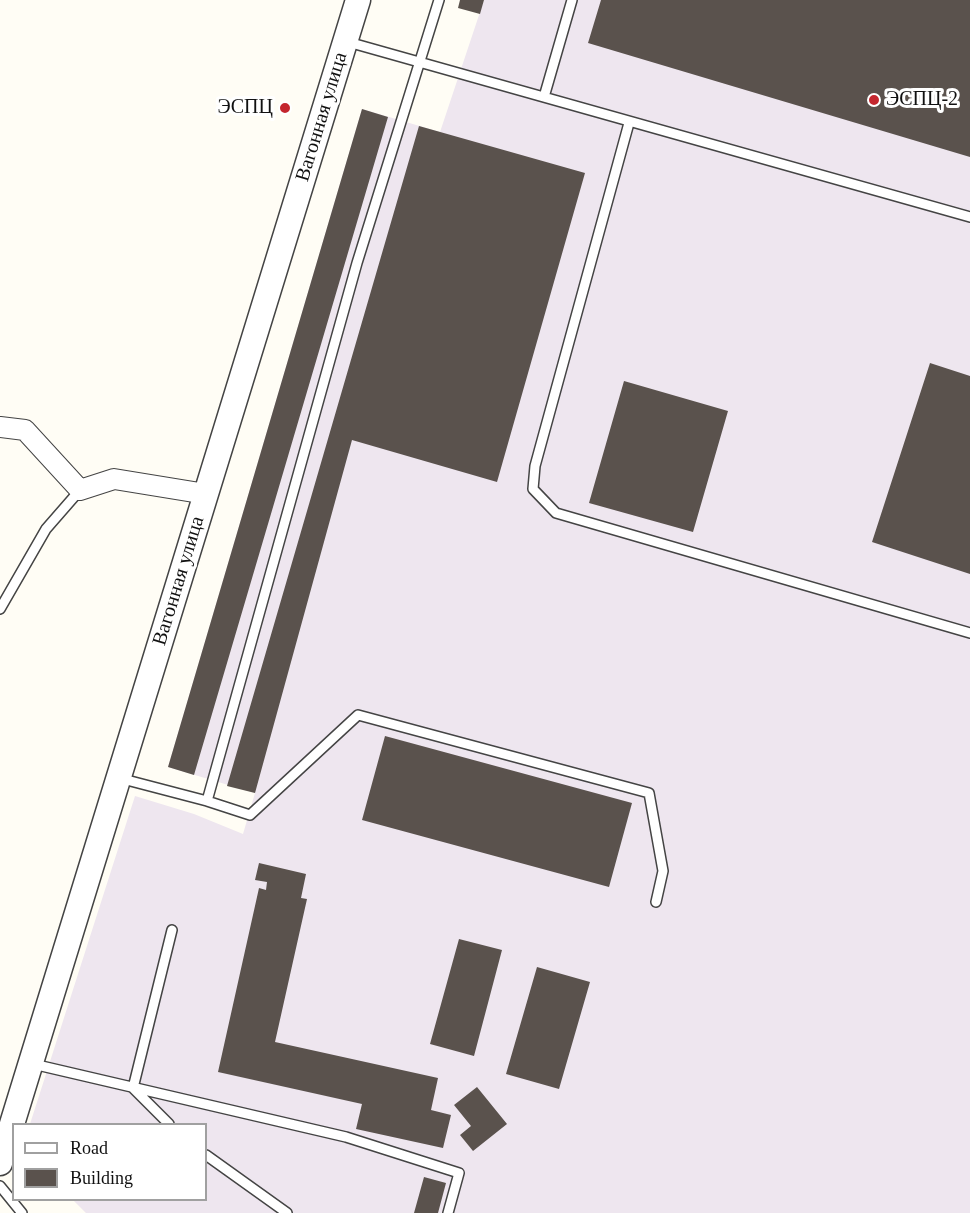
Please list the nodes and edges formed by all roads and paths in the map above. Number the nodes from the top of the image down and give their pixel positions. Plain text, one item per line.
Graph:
1 (358, 0) edge
2 (439, 0) edge
3 (572, 0) edge
4 (345, 41) junction
5 (419, 61) junction
6 (544, 97) junction
7 (629, 123) junction
8 (970, 217) edge
9 (0, 427) edge
10 (80, 490) junction
11 (206, 494) junction
12 (0, 609) edge
13 (970, 633) edge
14 (118, 778) junction
15 (207, 801) junction
16 (656, 902) dead end
17 (172, 930) dead end
18 (30, 1063) junction
19 (133, 1088) junction
20 (167, 1123) edge
21 (207, 1156) edge
22 (0, 1162) edge
23 (0, 1186) edge
24 (12, 1201) edge
25 (12, 1201) edge
26 (22, 1213) edge
27 (287, 1213) edge
28 (448, 1213) edge

1 - 4 street, Вагонная улица
2 - 5 lane
3 - 6 lane
4 - 5 lane
4 - 11 street, Вагонная улица
5 - 6 lane
5 - 15 lane
6 - 7 lane
7 - 8 lane
7 - 13 lane
9 - 10 street
10 - 11 street
10 - 12 lane
11 - 14 street, Вагонная улица
14 - 15 lane
14 - 18 street, Вагонная улица
15 - 16 lane
17 - 19 lane
18 - 19 lane
18 - 22 street, Вагонная улица
19 - 20 lane
19 - 28 lane
21 - 27 lane
23 - 24 lane
25 - 26 lane

